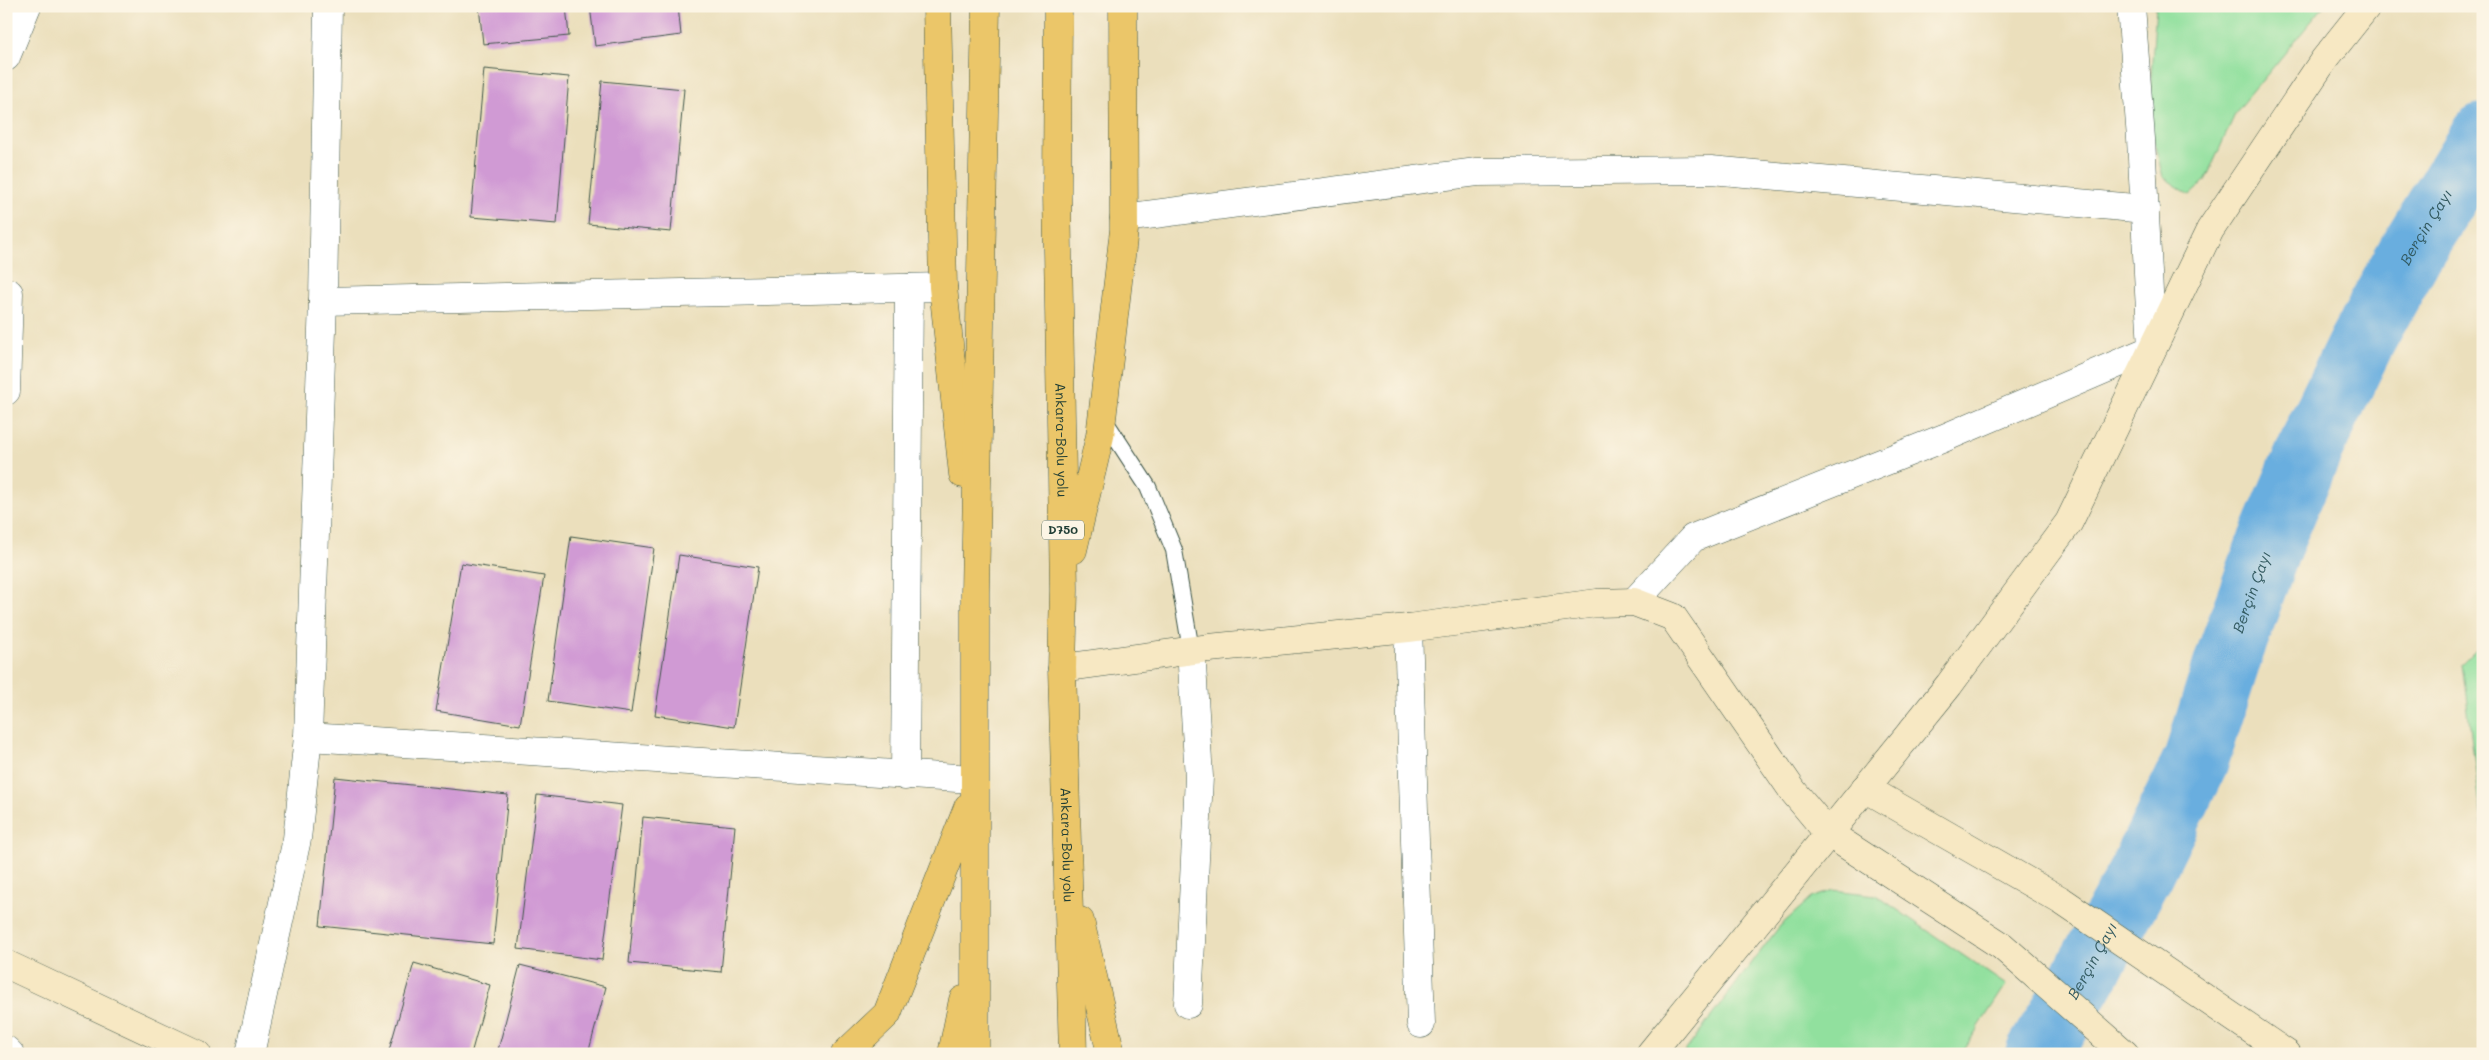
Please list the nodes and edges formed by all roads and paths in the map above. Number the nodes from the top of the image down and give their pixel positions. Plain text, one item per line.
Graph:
1 (26, 6) edge
2 (328, 6) edge
3 (937, 6) edge
4 (986, 6) edge
5 (1058, 6) edge
6 (1123, 6) edge
7 (2131, 6) edge
8 (2367, 6) edge
9 (6, 57) edge
10 (2145, 209) junction
11 (1124, 218) junction
12 (943, 287) junction
13 (909, 288) junction
14 (9, 293) dead end
15 (322, 301) junction
16 (2152, 349) junction
17 (6, 391) edge
18 (1102, 417) junction
19 (1064, 590) junction
20 (975, 592) junction
21 (1634, 602) junction
22 (1408, 628) junction
23 (1191, 650) junction
24 (1062, 668) junction
25 (308, 738) junction
26 (905, 776) junction
27 (974, 785) junction
28 (1865, 788) junction
29 (1828, 834) junction
30 (1067, 864) junction
31 (974, 940) junction
32 (6, 964) edge
33 (1188, 1004) dead end
34 (1421, 1024) dead end
35 (6, 1050) edge
36 (10, 1054) edge
37 (198, 1054) edge
38 (250, 1054) edge
39 (845, 1054) edge
40 (952, 1054) edge
41 (975, 1054) edge
42 (1073, 1054) edge
43 (1111, 1054) edge
44 (1650, 1054) edge
45 (2125, 1054) edge
46 (2286, 1054) edge

1 - 9 street
2 - 15 street
3 - 12 highway
4 - 20 highway
5 - 19 highway, Ankara-Bolu yolu / D750
6 - 11 highway
7 - 10 street
8 - 16 main road
10 - 11 street
10 - 16 street
11 - 18 highway
12 - 13 street
12 - 20 highway
13 - 15 street
13 - 26 street
14 - 17 street
15 - 25 street
16 - 21 street
16 - 28 main road
18 - 19 highway
18 - 23 lane
19 - 24 highway, Ankara-Bolu yolu / D750
20 - 27 highway
21 - 22 main road
21 - 29 main road
22 - 23 main road
22 - 34 street
23 - 24 main road
23 - 33 street
24 - 30 highway, Ankara-Bolu yolu / D750
25 - 26 street
25 - 38 street
26 - 27 street
27 - 31 highway
27 - 39 highway
28 - 29 main road
28 - 46 main road
29 - 44 main road
29 - 45 main road
30 - 42 highway, Ankara-Bolu yolu / D750
30 - 43 highway
31 - 40 highway
31 - 41 highway
32 - 37 main road
35 - 36 street

